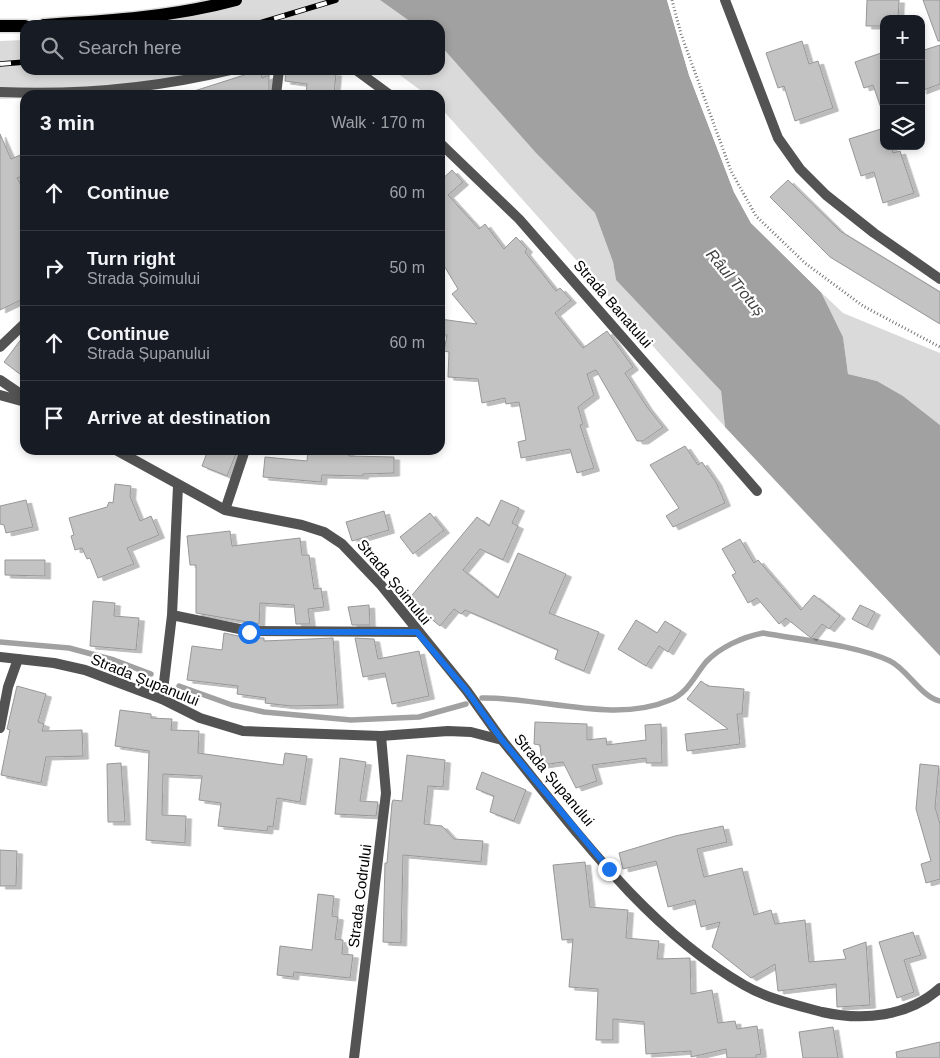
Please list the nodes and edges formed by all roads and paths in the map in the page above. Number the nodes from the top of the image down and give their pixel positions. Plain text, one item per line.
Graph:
1 (236, 0) edge
2 (672, 0) edge
3 (725, 0) edge
4 (118, 20) edge
5 (0, 26) edge
6 (20, 26) edge
7 (201, 75) edge
8 (278, 75) edge
9 (363, 75) edge
10 (83, 90) edge
11 (277, 90) edge
12 (383, 90) edge
13 (0, 92) edge
14 (20, 93) edge
15 (445, 148) edge
16 (940, 279) edge
17 (20, 327) edge
18 (0, 347) edge
19 (940, 347) edge
20 (0, 380) edge
21 (20, 394) edge
22 (0, 395) edge
23 (20, 401) edge
24 (125, 455) edge
25 (243, 455) edge
26 (178, 486) junction
27 (757, 491) dead end
28 (225, 510) junction
29 (172, 615) junction
30 (417, 632) junction
31 (0, 657) edge
32 (18, 659) junction
33 (162, 699) junction
34 (0, 728) edge
35 (381, 736) junction
36 (502, 740) junction
37 (940, 988) edge
38 (354, 1058) edge

1 - 4 main road
2 - 19 path
3 - 16 street
5 - 6 main road
7 - 10 street
8 - 11 street
9 - 12 street
13 - 14 street
15 - 27 street, Strada Banatului
17 - 18 street
20 - 21 street
22 - 23 street
24 - 26 street, Strada Șoimului
25 - 28 street
26 - 28 street, Strada Șoimului
26 - 29 street
28 - 30 street, Strada Șoimului
29 - 30 street
29 - 33 street
30 - 36 street, Strada Șoimului
31 - 32 street, Strada Șupanului
32 - 33 street, Strada Șupanului
32 - 34 street
33 - 35 street, Strada Șupanului
35 - 36 street, Strada Șupanului
35 - 38 street, Strada Codrului
36 - 37 street, Strada Șupanului

